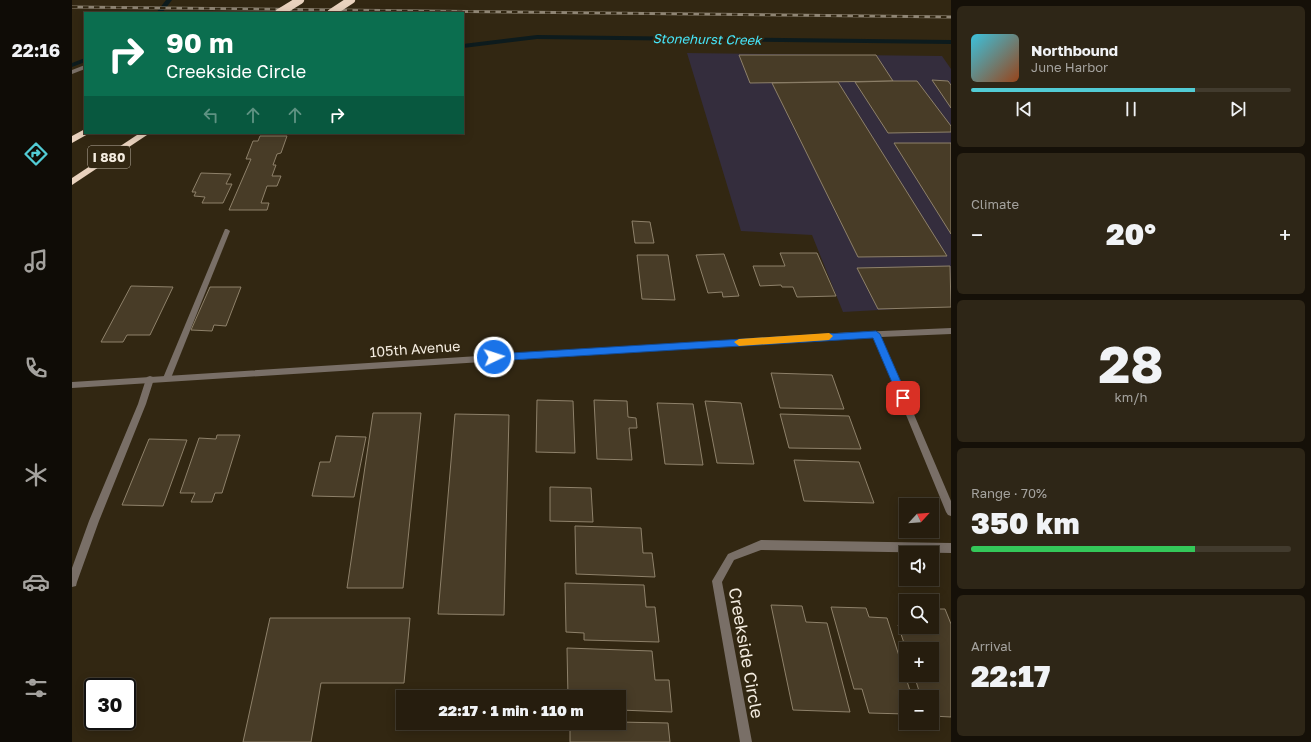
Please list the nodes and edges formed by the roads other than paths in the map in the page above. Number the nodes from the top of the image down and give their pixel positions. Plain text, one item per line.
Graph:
1 (300, 0) edge
2 (351, 0) edge
3 (281, 12) edge
4 (333, 12) edge
5 (84, 67) edge
6 (72, 72) edge
7 (84, 133) edge
8 (144, 134) edge
9 (72, 140) edge
10 (72, 182) edge
11 (227, 231) dead end
12 (951, 331) edge
13 (876, 334) junction
14 (167, 378) junction
15 (150, 379) junction
16 (72, 384) edge
17 (951, 512) edge
18 (951, 548) edge
19 (72, 582) edge
20 (746, 742) edge

1 - 3 highway, bridge
2 - 4 highway, bridge
5 - 6 street
7 - 9 highway, I 880
8 - 10 highway, I 880
11 - 14 street
12 - 13 street, 105th Avenue
13 - 14 street, 105th Avenue
13 - 17 street
14 - 15 street, 105th Avenue
15 - 16 street, 105th Avenue
15 - 19 street
18 - 20 street, Creekside Circle

